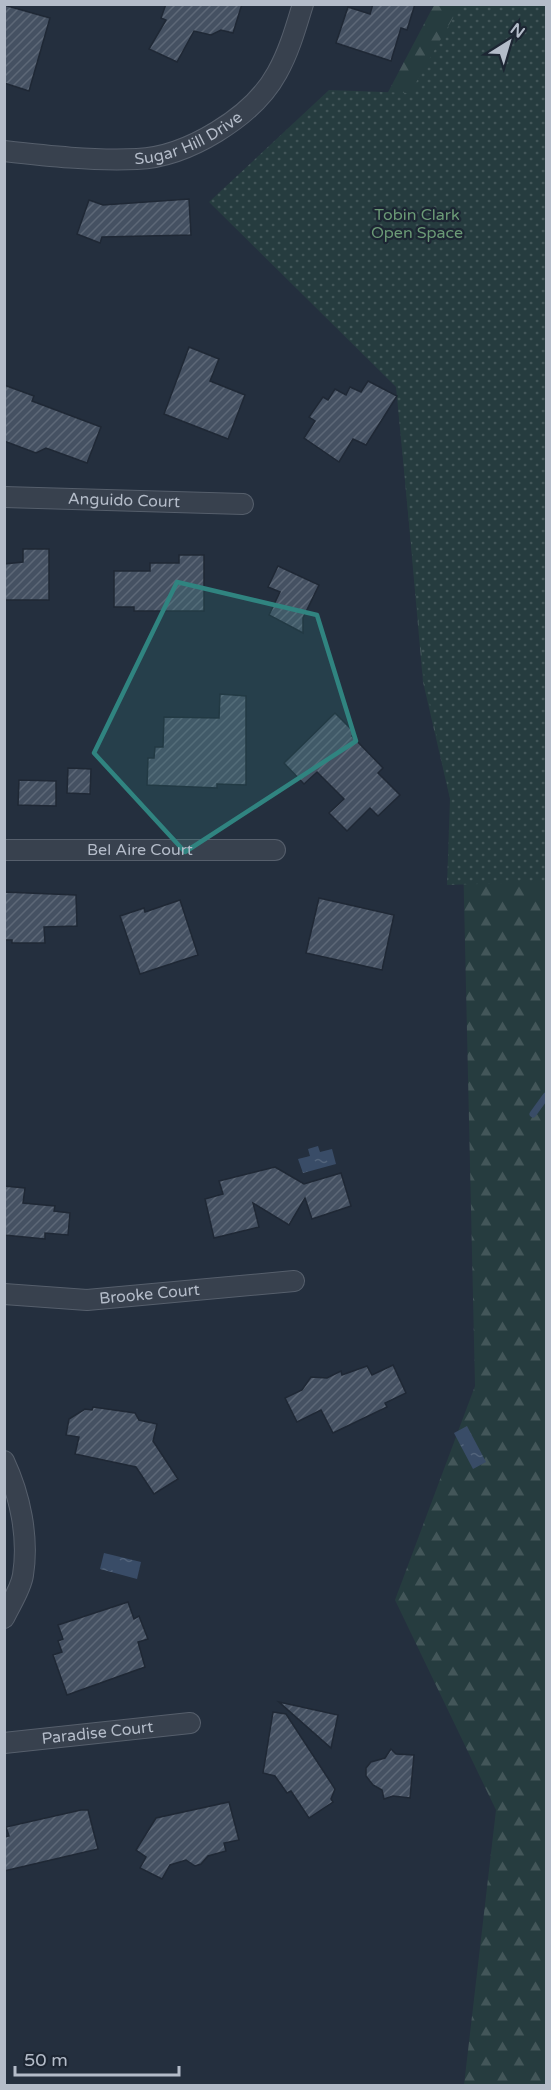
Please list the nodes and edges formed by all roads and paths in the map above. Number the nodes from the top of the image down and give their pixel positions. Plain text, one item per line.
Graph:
1 (303, 4) edge
2 (4, 151) edge
3 (4, 497) edge
4 (243, 504) dead end
5 (4, 850) edge
6 (276, 850) dead end
7 (294, 1281) dead end
8 (4, 1294) edge
9 (4, 1461) edge
10 (4, 1618) edge
11 (190, 1723) dead end
12 (4, 1743) edge

1 - 2 street, Sugar Hill Drive
3 - 4 street, Anguido Court
5 - 6 street, Bel Aire Court
7 - 8 street, Brooke Court
9 - 10 street
11 - 12 street, Paradise Court

